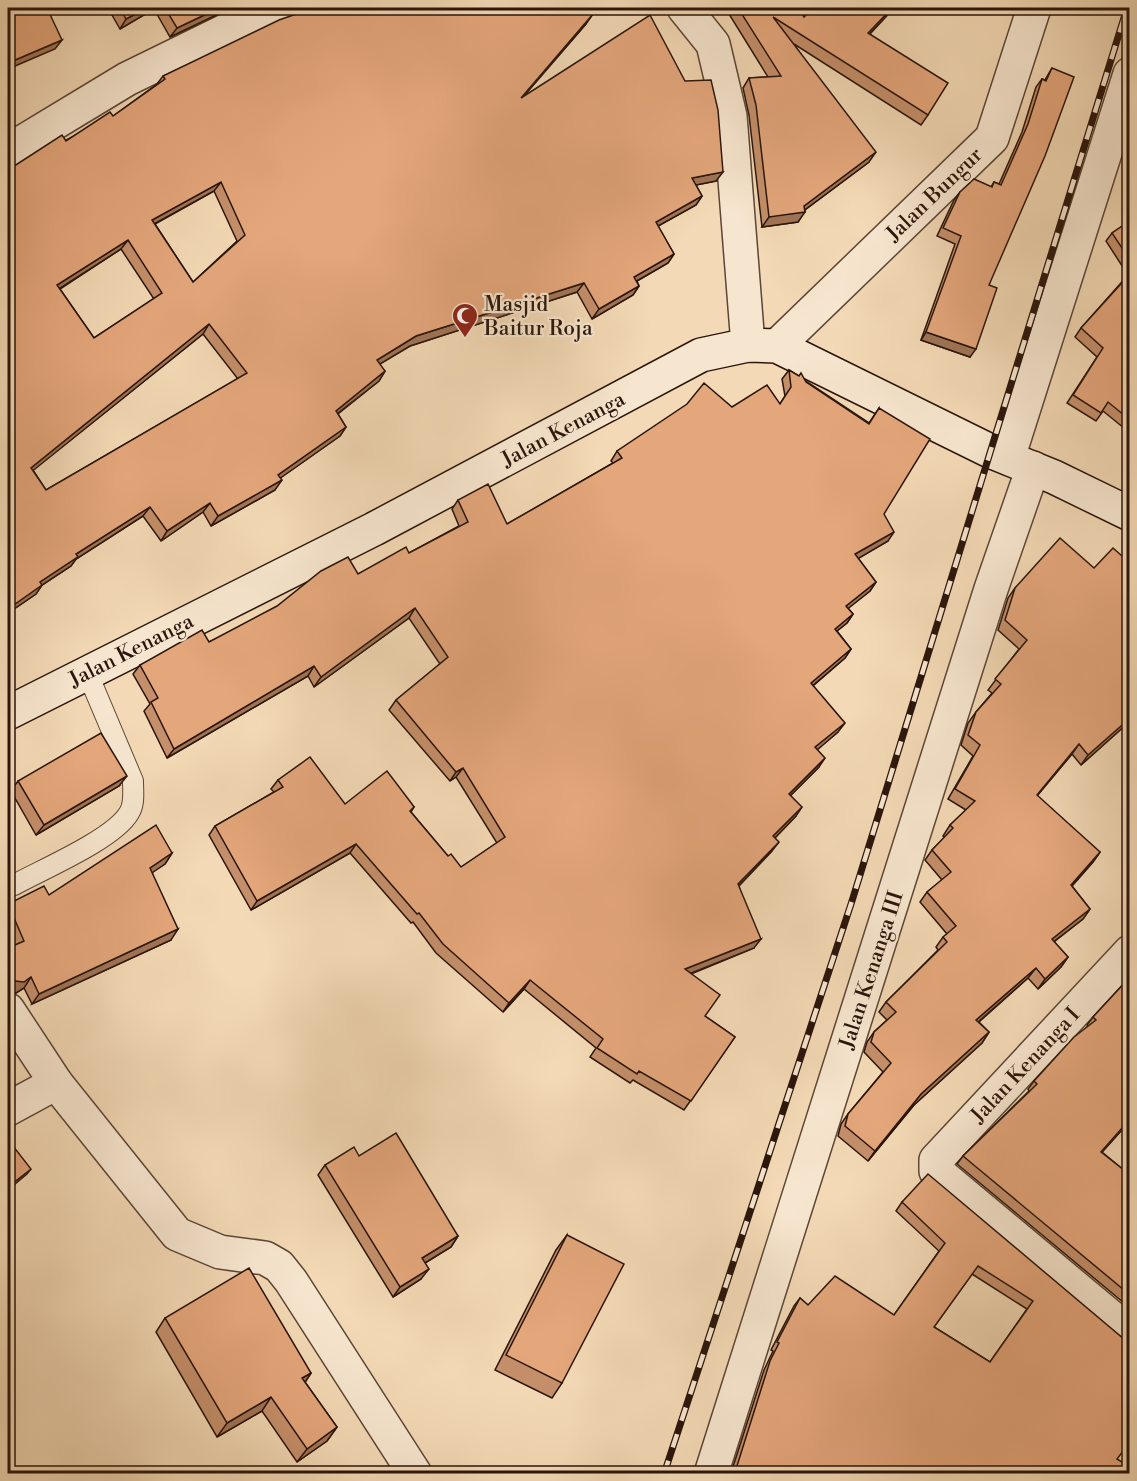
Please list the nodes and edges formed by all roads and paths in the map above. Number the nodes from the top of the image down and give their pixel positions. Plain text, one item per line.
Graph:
1 (281, 8) edge
2 (684, 8) edge
3 (1034, 8) edge
4 (1130, 74) edge
5 (8, 151) edge
6 (763, 345) junction
7 (1021, 463) junction
8 (1130, 514) edge
9 (87, 672) junction
10 (8, 712) edge
11 (8, 884) edge
12 (1130, 952) edge
13 (8, 1010) edge
14 (56, 1083) junction
15 (8, 1109) edge
16 (1130, 1333) edge
17 (415, 1473) edge
18 (711, 1473) edge

1 - 5 street
2 - 6 street
3 - 6 street, Jalan Bungur
4 - 7 street, Jalan Kenanga III
6 - 7 street
6 - 9 street, Jalan Kenanga
7 - 8 street
7 - 18 street, Jalan Kenanga III
9 - 10 street, Jalan Kenanga
9 - 11 lane
12 - 16 street, Jalan Kenanga I
13 - 14 street
14 - 15 street
14 - 17 street

